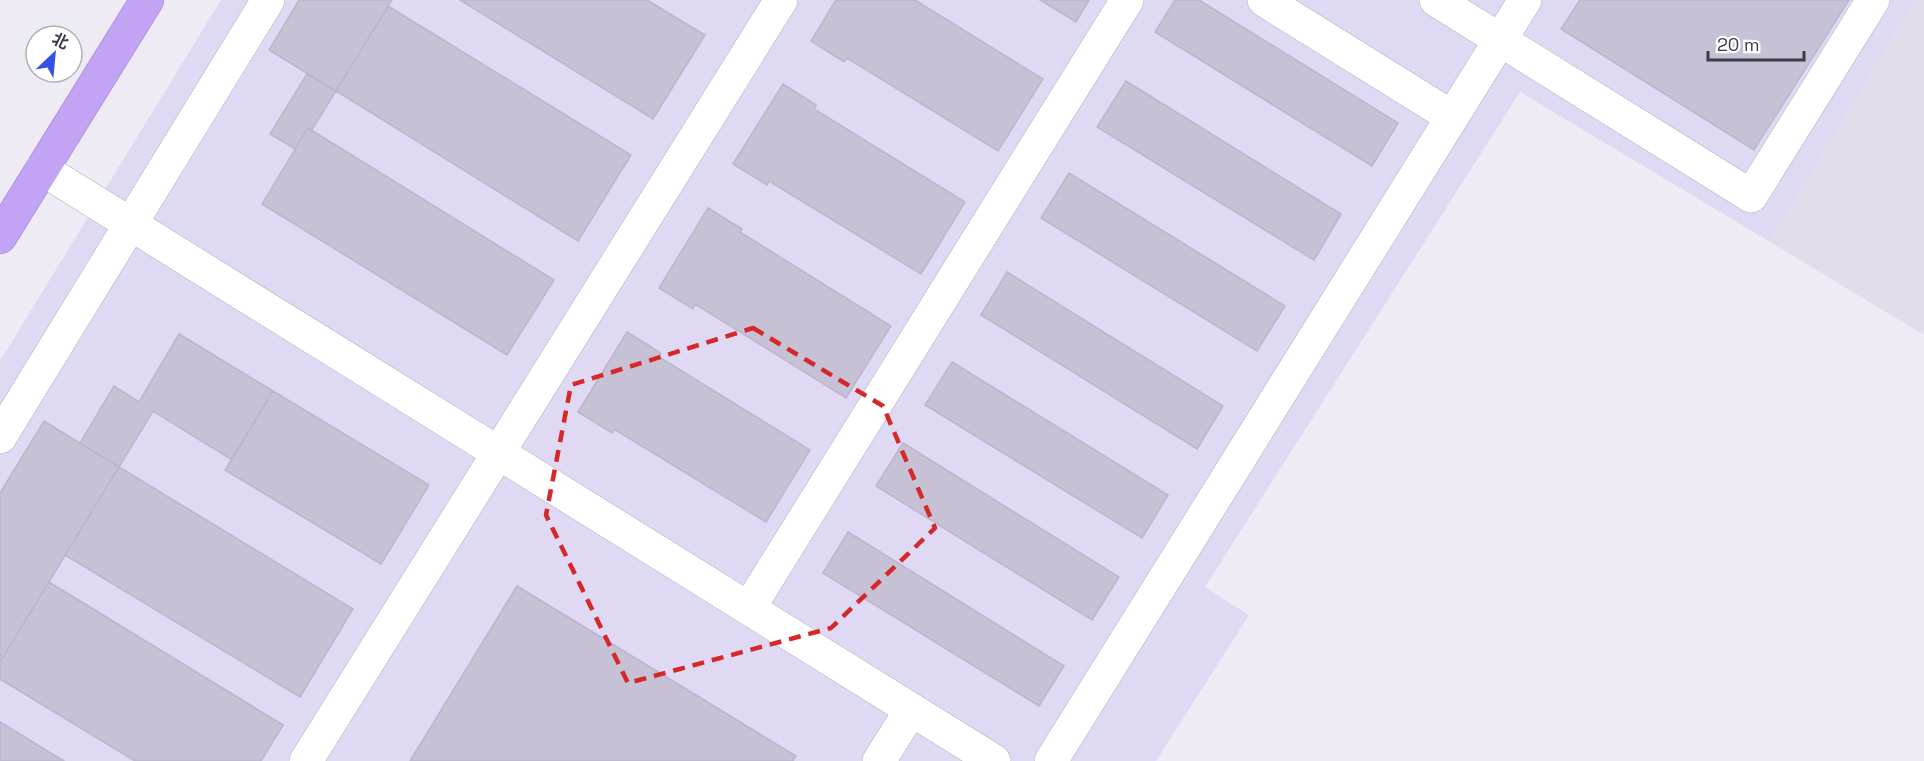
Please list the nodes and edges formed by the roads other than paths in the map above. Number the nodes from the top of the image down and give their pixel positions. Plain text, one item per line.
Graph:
1 (147, 0) edge
2 (268, 0) edge
3 (781, 0) edge
4 (1128, 0) edge
5 (1264, 0) edge
6 (1436, 0) edge
7 (1525, 0) edge
8 (1873, 0) edge
9 (1500, 40) junction
10 (1452, 117) junction
11 (42, 169) junction
12 (131, 224) junction
13 (0, 237) edge
14 (0, 437) edge
15 (499, 453) junction
16 (749, 608) junction
17 (911, 710) junction
18 (306, 761) edge
19 (879, 761) edge
20 (994, 761) edge
21 (1051, 761) edge

1 - 11 main road
2 - 12 lane
3 - 15 lane
4 - 16 lane
5 - 10 lane
6 - 9 lane
7 - 9 lane
8 - 9 lane
9 - 10 lane
10 - 21 lane
11 - 12 lane
11 - 13 main road
12 - 14 lane
12 - 15 lane
15 - 16 lane
15 - 18 lane
16 - 17 lane
17 - 19 lane
17 - 20 lane

